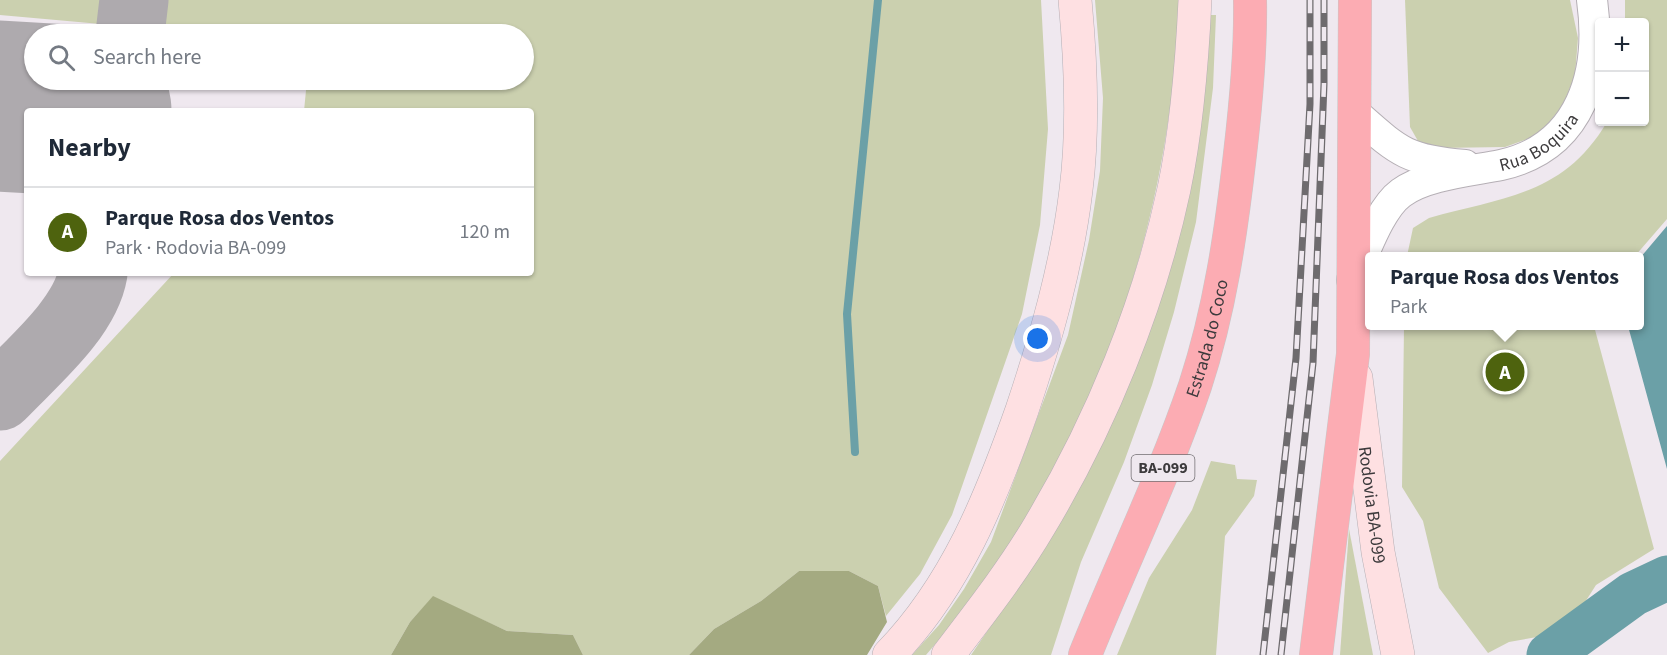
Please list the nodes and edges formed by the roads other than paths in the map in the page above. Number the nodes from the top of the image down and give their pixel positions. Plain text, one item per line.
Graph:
1 (1075, 0) edge
2 (1194, 0) edge
3 (1250, 0) edge
4 (1355, 0) edge
5 (1592, 0) edge
6 (1356, 114) junction
7 (1489, 167) junction
8 (1365, 252) edge
9 (1365, 253) edge
10 (1352, 280) junction
11 (1353, 354) junction
12 (889, 655) edge
13 (948, 655) edge
14 (1085, 655) edge
15 (1316, 655) edge
16 (1398, 655) edge

1 - 12 main road
2 - 13 main road
3 - 14 highway, Estrada do Coco / BA-099
4 - 6 highway
5 - 7 street, Rua Boquira
6 - 7 street, Rua Boquira
6 - 10 highway
7 - 8 street, Rua Boquira
9 - 10 street, Rua Boquira
10 - 11 highway
11 - 15 highway
11 - 16 main road, Rodovia BA-099

